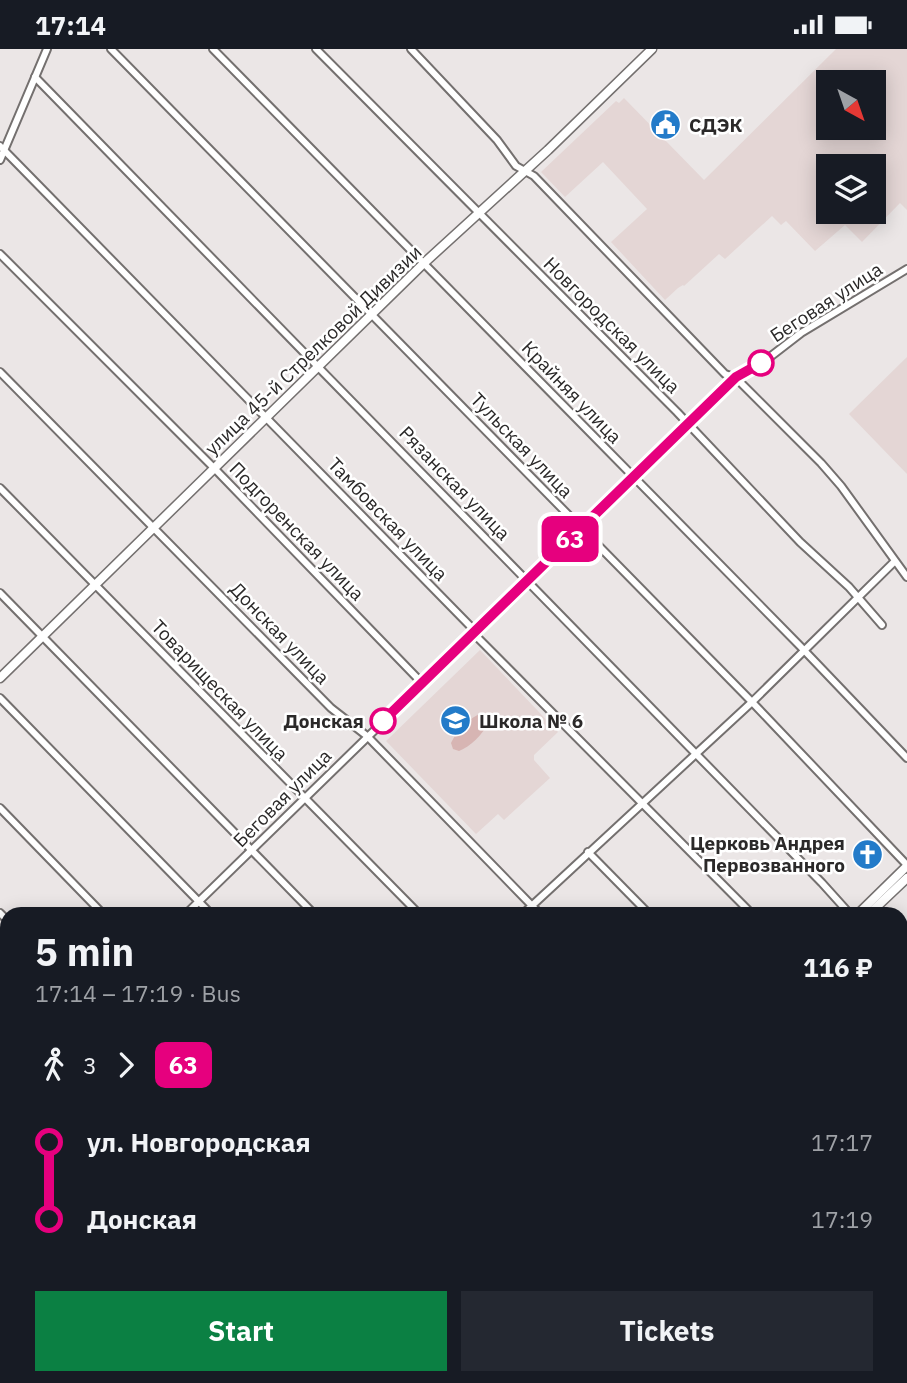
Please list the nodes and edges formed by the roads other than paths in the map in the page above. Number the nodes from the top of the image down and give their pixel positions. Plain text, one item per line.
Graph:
1 (47, 49) edge
2 (111, 49) edge
3 (213, 49) edge
4 (316, 49) edge
5 (411, 49) edge
6 (652, 49) edge
7 (35, 77) junction
8 (2, 148) edge
9 (0, 160) edge
10 (527, 170) junction
11 (478, 213) junction
12 (0, 254) edge
13 (423, 264) junction
14 (907, 269) edge
15 (372, 314) junction
16 (319, 366) junction
17 (0, 372) edge
18 (736, 377) junction
19 (267, 417) junction
20 (688, 424) junction
21 (214, 468) junction
22 (633, 478) junction
23 (0, 488) edge
24 (153, 527) junction
25 (581, 529) junction
26 (894, 562) junction
27 (907, 577) edge
28 (528, 580) junction
29 (95, 584) junction
30 (0, 593) edge
31 (857, 598) junction
32 (882, 625) dead end
33 (475, 631) junction
34 (42, 636) junction
35 (804, 651) junction
36 (0, 678) edge
37 (422, 683) junction
38 (0, 698) edge
39 (752, 702) junction
40 (367, 736) junction
41 (696, 753) junction
42 (907, 758) edge
43 (305, 799) junction
44 (641, 803) junction
45 (0, 808) edge
46 (251, 851) junction
47 (588, 852) junction
48 (907, 866) edge
49 (907, 878) edge
50 (199, 902) junction
51 (532, 906) joint
52 (96, 907) edge
53 (194, 907) edge
54 (204, 907) edge
55 (307, 907) edge
56 (412, 907) edge
57 (642, 907) edge
58 (745, 907) edge
59 (844, 907) edge
60 (865, 907) edge
61 (876, 907) edge

1 - 7 street
2 - 15 street, Тульская улица
3 - 13 street, Крайняя улица
4 - 11 street, Новгородская улица
5 - 10 street
6 - 10 main road, улица 45-й Стрелковой Дивизии
7 - 8 street
7 - 16 street, Рязанская улица
8 - 9 street
8 - 19 street, Тамбовская улица
10 - 11 main road, улица 45-й Стрелковой Дивизии
10 - 18 street
11 - 13 main road, улица 45-й Стрелковой Дивизии
11 - 20 street, Новгородская улица
12 - 21 street, Подгоренская улица
13 - 15 main road, улица 45-й Стрелковой Дивизии
13 - 22 street, Крайняя улица
14 - 18 street, Беговая улица
15 - 16 main road, улица 45-й Стрелковой Дивизии
15 - 25 street, Тульская улица
16 - 19 main road, улица 45-й Стрелковой Дивизии
16 - 28 street, Рязанская улица
17 - 24 street, Донская улица
18 - 20 street, Беговая улица
18 - 26 street
19 - 21 main road, улица 45-й Стрелковой Дивизии
19 - 33 street, Тамбовская улица
20 - 22 street, Беговая улица
20 - 31 street, Новгородская улица
21 - 24 main road, улица 45-й Стрелковой Дивизии
21 - 37 street, Подгоренская улица
22 - 25 street, Беговая улица
22 - 35 street, Крайняя улица
23 - 29 street, Товарищеская улица
24 - 29 main road, улица 45-й Стрелковой Дивизии
24 - 40 street, Донская улица
25 - 28 street, Беговая улица
25 - 39 street, Тульская улица
26 - 27 street
26 - 31 street
28 - 33 street, Беговая улица
28 - 41 street, Рязанская улица
29 - 34 main road, улица 45-й Стрелковой Дивизии
29 - 43 street, Товарищеская улица
30 - 34 street
31 - 32 street, Новгородская улица
31 - 35 street
33 - 37 street, Беговая улица
33 - 44 street, Тамбовская улица
34 - 36 main road, улица 45-й Стрелковой Дивизии
34 - 46 street
35 - 39 street
35 - 42 street, Крайняя улица
37 - 40 street, Беговая улица
38 - 50 street
39 - 41 street
39 - 48 street, Тульская улица
40 - 43 street, Беговая улица
40 - 51 street, Донская улица
41 - 44 street
41 - 59 street, Рязанская улица
43 - 46 street, Беговая улица
43 - 56 street, Товарищеская улица
44 - 47 street
44 - 58 street, Тамбовская улица
45 - 52 street
46 - 50 street, Беговая улица
46 - 55 street
47 - 51 street
47 - 57 street
48 - 60 main road
49 - 61 main road
50 - 53 street, Беговая улица
50 - 54 street

